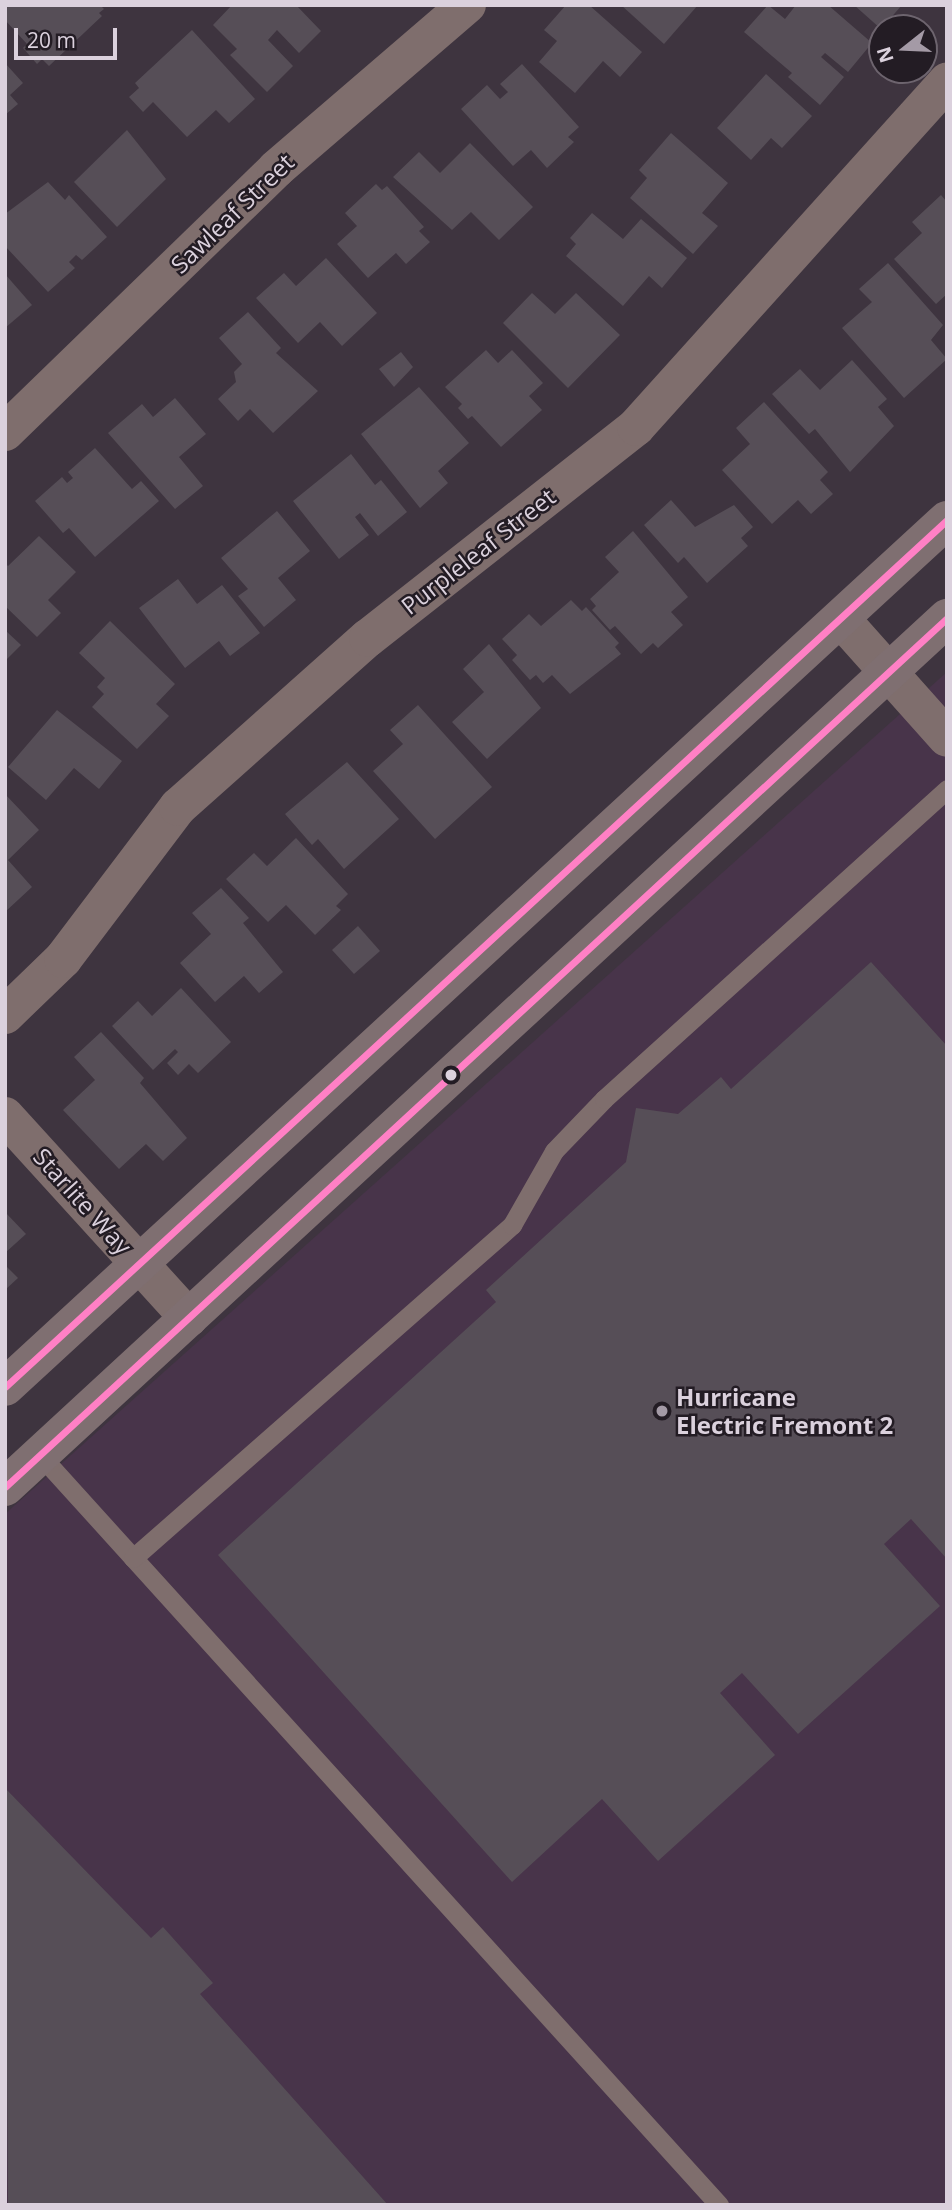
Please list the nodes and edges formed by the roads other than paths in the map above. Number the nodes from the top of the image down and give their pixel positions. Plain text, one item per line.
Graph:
1 (467, 5) edge
2 (947, 81) edge
3 (5, 432) edge
4 (947, 520) edge
5 (947, 618) edge
6 (841, 619) junction
7 (888, 672) junction
8 (947, 738) edge
9 (947, 789) edge
10 (5, 1015) edge
11 (5, 1116) edge
12 (138, 1263) junction
13 (189, 1318) junction
14 (5, 1387) edge
15 (40, 1455) junction
16 (5, 1487) edge
17 (133, 1558) junction
18 (719, 2205) edge

1 - 3 street, Sawleaf Street
2 - 10 street, Purpleleaf Street
4 - 6 main road
5 - 7 main road
6 - 7 street
6 - 12 main road
7 - 8 street
7 - 13 main road
9 - 17 lane
11 - 12 street, Starlite Way
12 - 13 street, Starlite Way
12 - 14 main road
13 - 15 main road
15 - 16 main road
15 - 17 lane
17 - 18 lane

